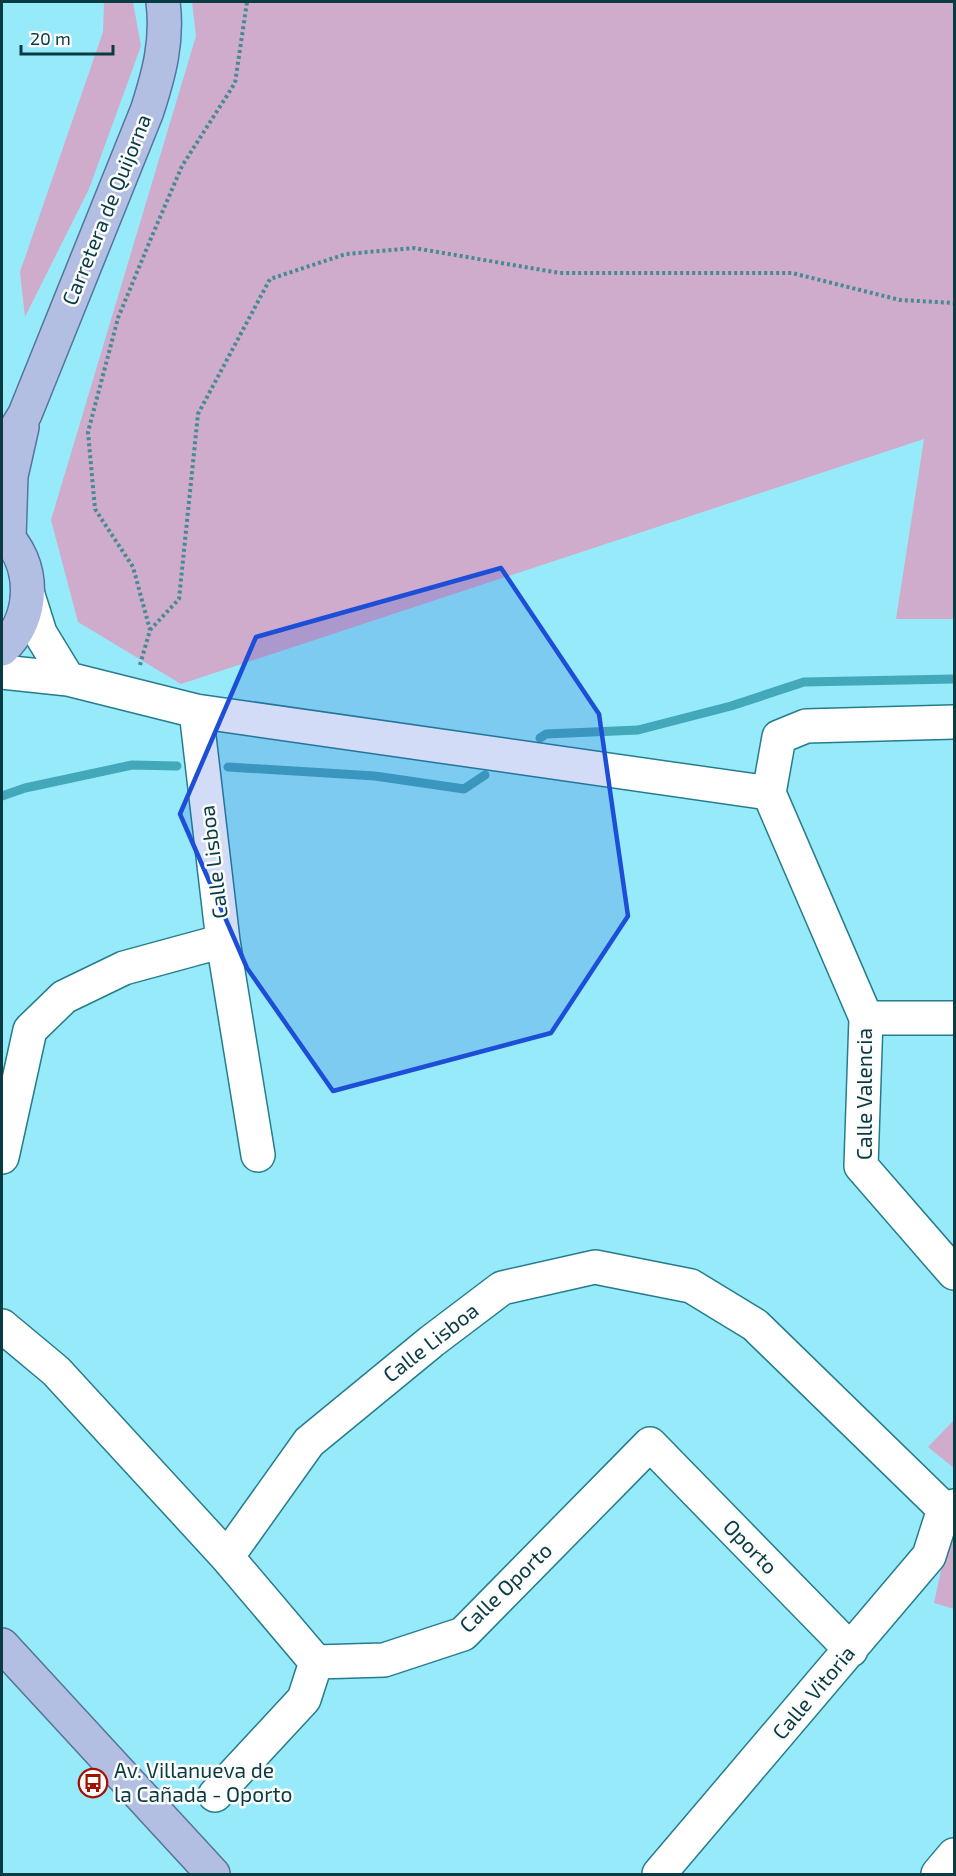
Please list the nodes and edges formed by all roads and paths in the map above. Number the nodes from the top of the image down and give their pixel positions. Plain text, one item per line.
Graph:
1 (163, 2) edge
2 (247, 2) edge
3 (954, 303) edge
4 (25, 414) junction
5 (2, 452) edge
6 (5, 535) edge
7 (28, 595) junction
8 (150, 630) junction
9 (2, 649) edge
10 (2, 672) edge
11 (68, 680) junction
12 (131, 695) junction
13 (195, 711) junction
14 (954, 722) edge
15 (769, 793) junction
16 (224, 941) junction
17 (866, 1018) junction
18 (954, 1018) edge
19 (258, 1155) dead end
20 (2, 1157) edge
21 (954, 1273) edge
22 (2, 1326) edge
23 (650, 1444) joint
24 (949, 1507) edge
25 (227, 1557) junction
26 (2, 1645) edge
27 (851, 1650) junction
28 (316, 1662) junction
29 (215, 1795) dead end
30 (954, 1855) edge
31 (213, 1875) edge
32 (659, 1875) edge
33 (938, 1875) edge

1 - 4 main road, Carretera de Quijorna
2 - 8 path
3 - 8 path
4 - 5 main road
4 - 6 main road
6 - 7 main road
7 - 9 main road
7 - 11 street
8 - 12 path
10 - 11 street
11 - 12 street
12 - 13 street
13 - 15 street
13 - 16 street, Calle Lisboa
14 - 15 street
15 - 17 street, Calle Valencia
16 - 19 street
16 - 20 street, Calle Lisboa
17 - 18 street
17 - 21 street, Calle Valencia
22 - 25 street
23 - 27 street, Oporto
23 - 28 street, Calle Oporto
24 - 25 street, Calle Lisboa
24 - 27 street, Calle Vitoria
25 - 28 street
26 - 31 main road
27 - 32 street, Calle Vitoria
28 - 29 street
30 - 33 street

